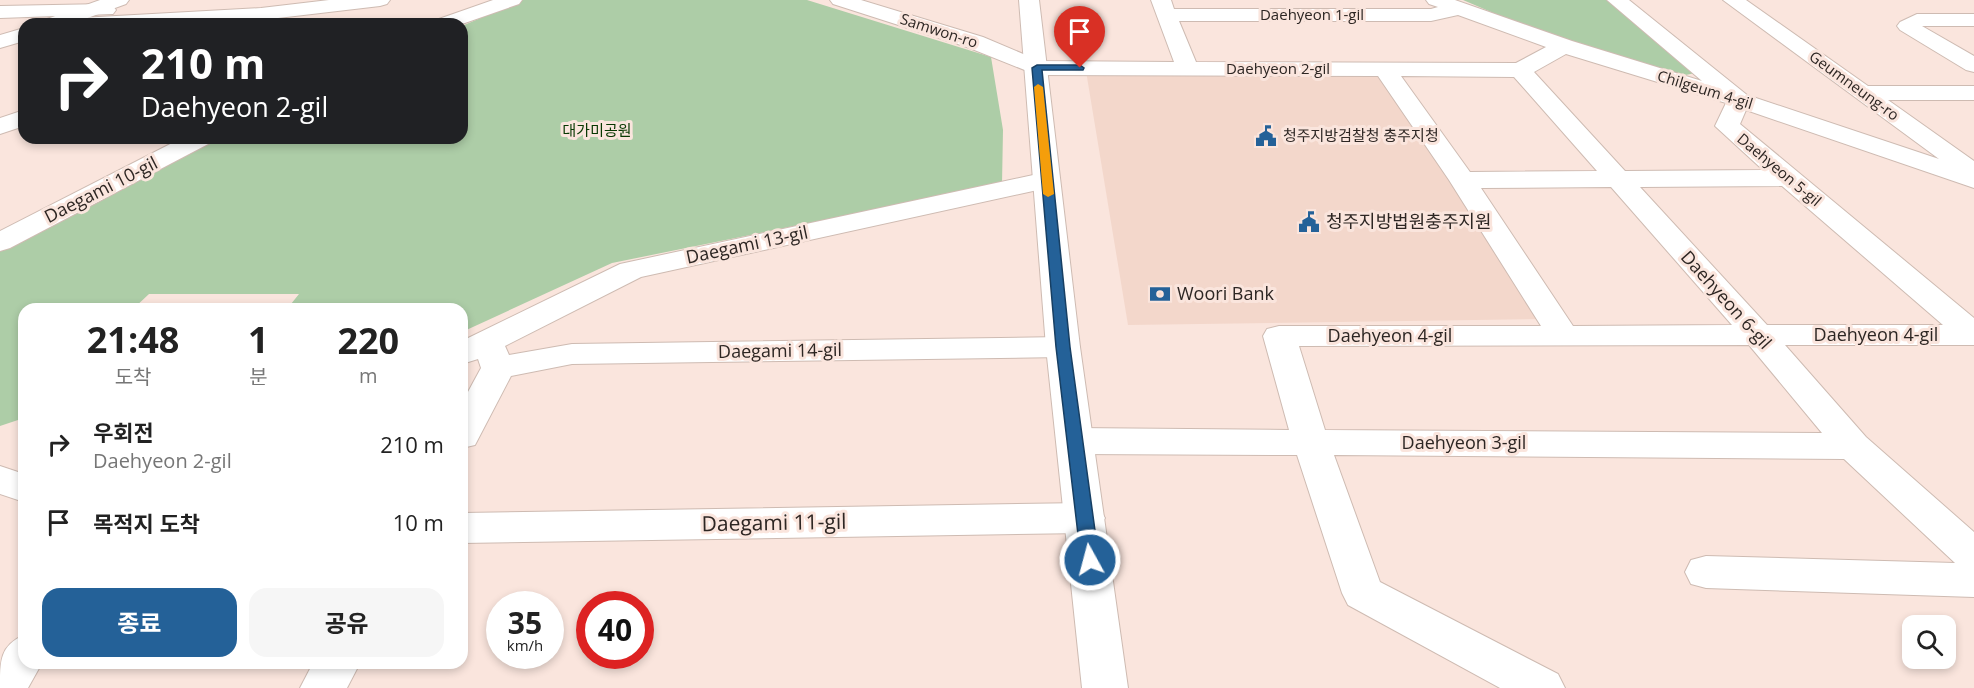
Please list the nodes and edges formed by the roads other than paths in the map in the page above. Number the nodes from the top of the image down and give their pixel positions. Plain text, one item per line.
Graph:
1 (119, 0) edge
2 (380, 0) edge
3 (512, 0) edge
4 (840, 0) edge
5 (1029, 0) edge
6 (1617, 0) edge
7 (1733, 0) edge
8 (1447, 4) edge
9 (262, 7) edge
10 (1163, 7) edge
11 (894, 8) edge
12 (0, 12) edge
13 (1228, 16) junction
14 (86, 17) edge
15 (246, 18) edge
16 (460, 18) edge
17 (1974, 20) edge
18 (0, 31) edge
19 (18, 32) edge
20 (18, 34) edge
21 (0, 42) edge
22 (1564, 46) junction
23 (1239, 51) junction
24 (1974, 65) edge
25 (1037, 68) junction
26 (1187, 68) junction
27 (1383, 69) junction
28 (1520, 70) junction
29 (1865, 93) junction
30 (1974, 93) edge
31 (1739, 100) junction
32 (18, 120) edge
33 (0, 127) edge
34 (189, 144) edge
35 (1974, 174) edge
36 (1616, 178) junction
37 (1788, 178) junction
38 (1047, 180) junction
39 (1462, 180) junction
40 (1974, 180) edge
41 (0, 242) edge
42 (1974, 335) edge
43 (1564, 336) junction
44 (1759, 336) junction
45 (1063, 347) junction
46 (482, 355) edge
47 (468, 412) edge
48 (1075, 441) junction
49 (1311, 443) junction
50 (1853, 446) junction
51 (0, 480) edge
52 (18, 486) edge
53 (1085, 518) junction
54 (468, 528) edge
55 (1974, 556) edge
56 (1706, 572) dead end
57 (1974, 580) edge
58 (334, 669) edge
59 (323, 688) edge
60 (1105, 688) edge
61 (1542, 688) edge

1 - 14 street
2 - 9 street
3 - 16 street
4 - 11 street, Samwon-ro
5 - 25 street
6 - 31 street
7 - 29 street, Geumneung-ro
8 - 13 street, Daehyeon 1-gil
8 - 22 street, Chilgeum 4-gil
9 - 14 street
9 - 15 street
10 - 13 street, Daehyeon 1-gil
10 - 26 street
11 - 25 street, Samwon-ro
12 - 14 street
13 - 23 street
17 - 24 street
18 - 19 street
20 - 21 street
22 - 28 street
22 - 31 street, Chilgeum 4-gil
23 - 26 street, Daehyeon 2-gil
23 - 27 street, Daehyeon 2-gil
25 - 26 street, Daehyeon 2-gil
25 - 38 street
27 - 28 street, Daehyeon 2-gil
27 - 39 street
28 - 36 street, Daehyeon 6-gil
29 - 30 street
29 - 35 street, Geumneung-ro
31 - 37 street, Daehyeon 5-gil
31 - 40 street, Chilgeum 4-gil
32 - 33 street
34 - 41 street, Daegami 10-gil
36 - 37 street
36 - 39 street
36 - 44 street, Daehyeon 6-gil
37 - 42 street, Daehyeon 5-gil
38 - 45 street
38 - 46 street, Daegami 13-gil
39 - 43 street
42 - 44 street, Daehyeon 4-gil
43 - 44 street, Daehyeon 4-gil
43 - 49 street, Daehyeon 4-gil
44 - 50 street, Daehyeon 6-gil
45 - 46 street, Daegami 14-gil
45 - 48 street
46 - 47 street
48 - 49 street, Daehyeon 3-gil
48 - 53 street
49 - 50 street, Daehyeon 3-gil
49 - 61 street, Daehyeon 4-gil
50 - 55 street, Daehyeon 6-gil
51 - 52 street
53 - 54 street, Daegami 11-gil
53 - 60 street
56 - 57 street
58 - 59 street

